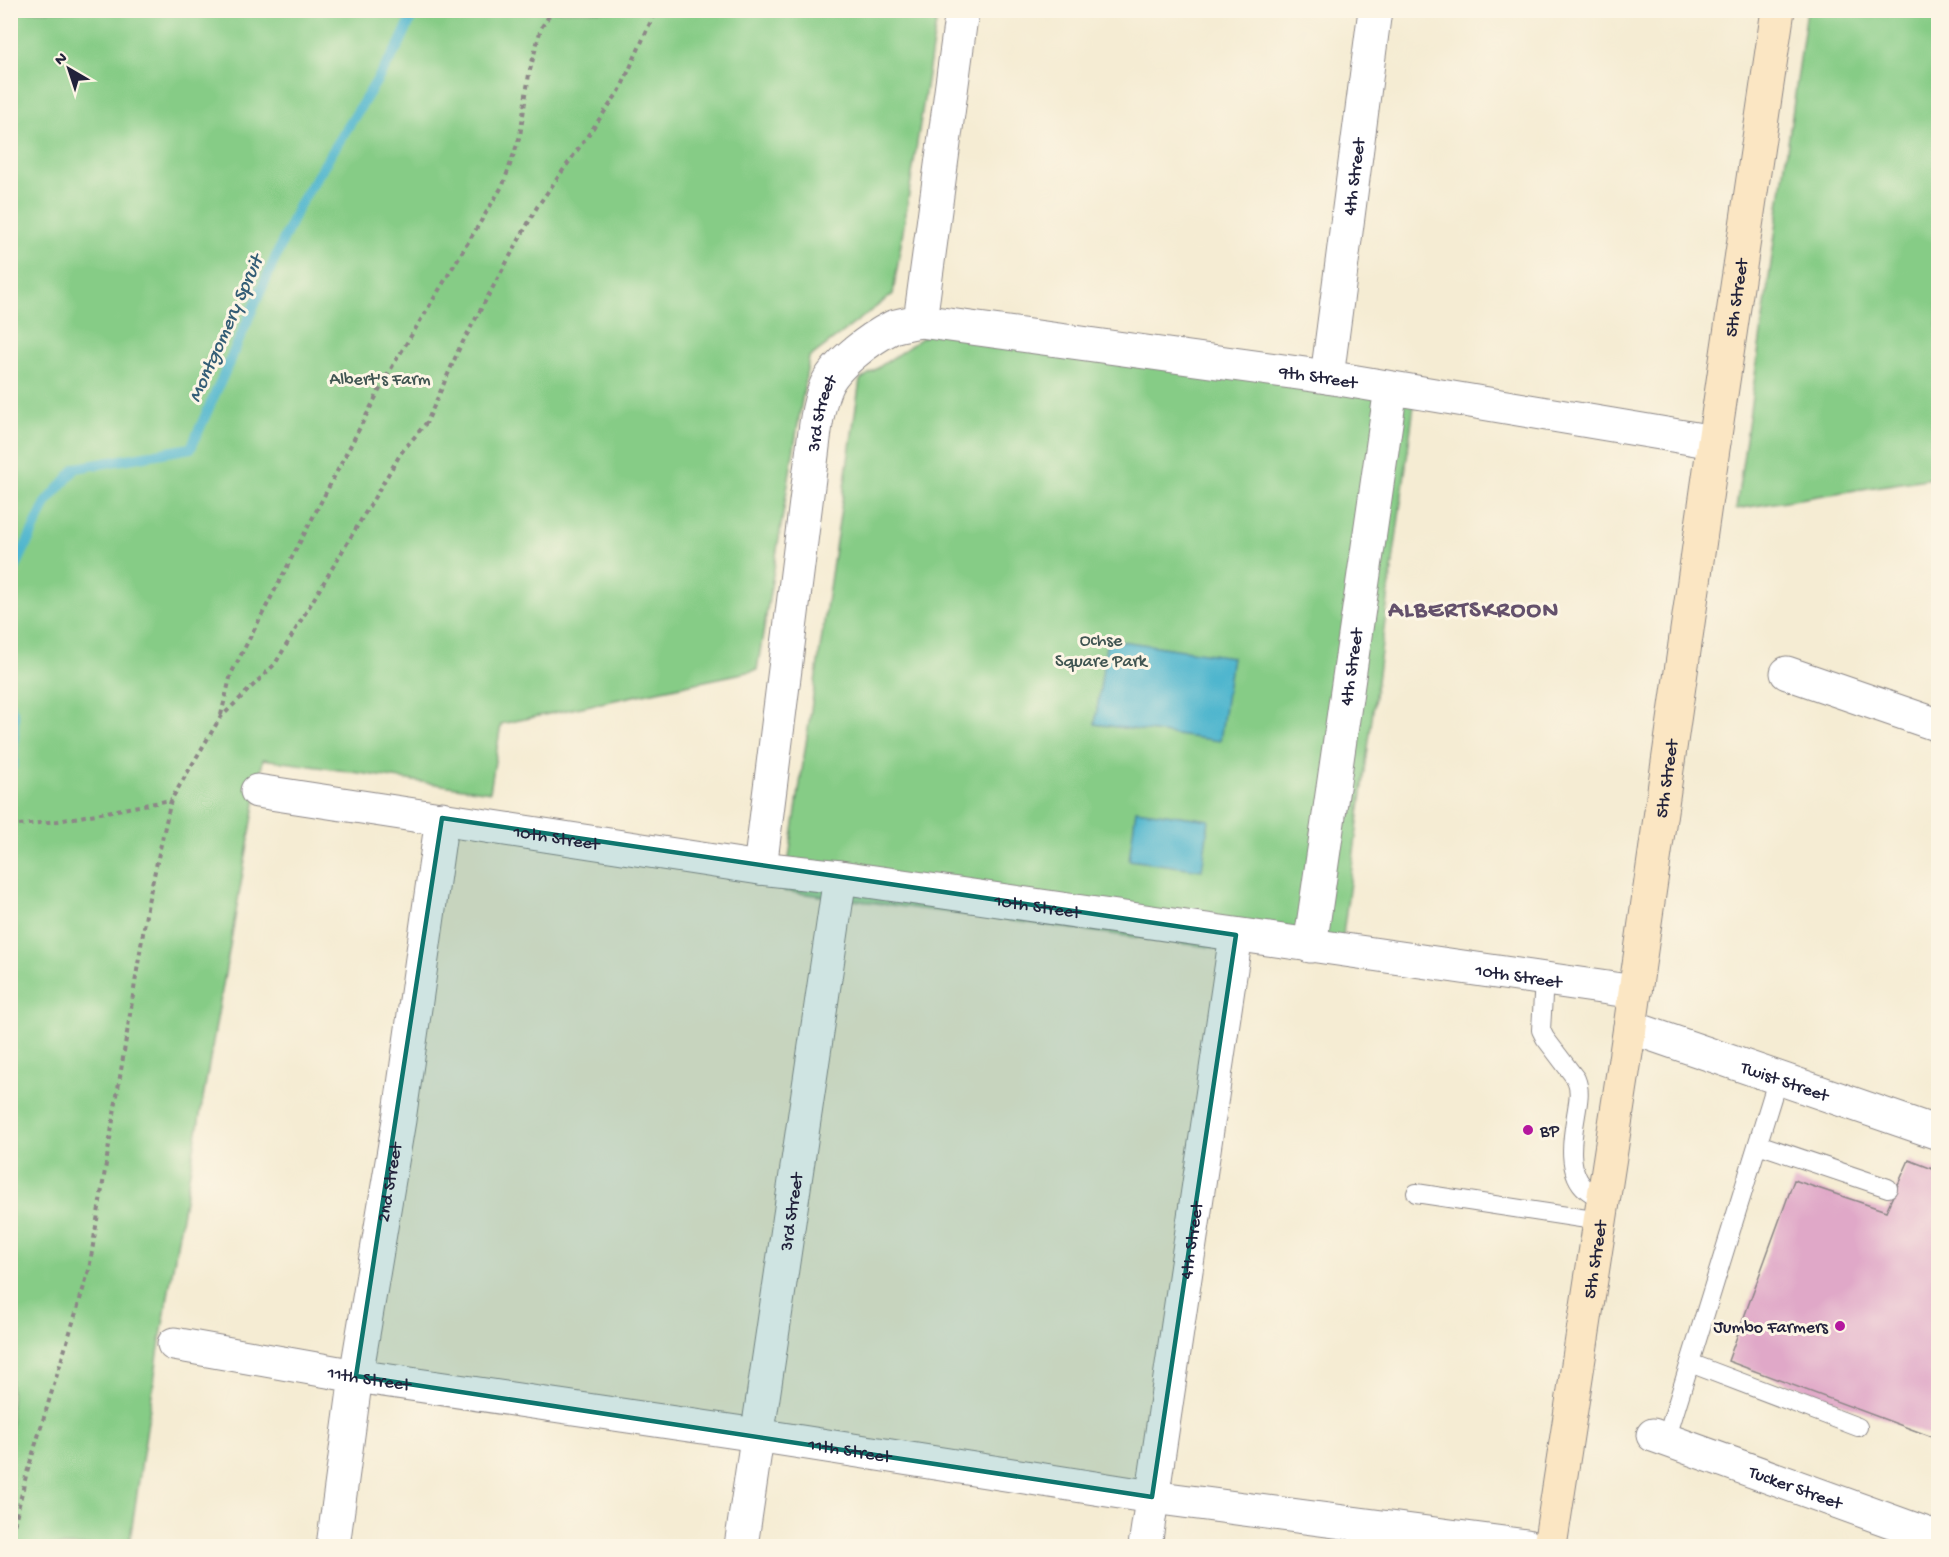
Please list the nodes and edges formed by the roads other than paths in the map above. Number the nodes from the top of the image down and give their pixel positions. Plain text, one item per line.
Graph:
1 (962, 10) edge
2 (1375, 10) edge
3 (1778, 10) edge
4 (920, 321) junction
5 (1326, 377) junction
6 (1391, 388) junction
7 (1714, 442) junction
8 (1787, 673) dead end
9 (1938, 725) edge
10 (257, 791) dead end
11 (442, 818) junction
12 (760, 868) junction
13 (840, 877) junction
14 (1236, 935) junction
15 (1310, 946) junction
16 (1544, 979) junction
17 (1635, 992) junction
18 (1630, 1027) junction
19 (1778, 1078) junction
20 (1938, 1133) edge
21 (1758, 1144) junction
22 (1888, 1188) dead end
23 (1416, 1193) dead end
24 (1601, 1210) junction
25 (174, 1344) dead end
26 (1690, 1363) junction
27 (356, 1376) junction
28 (1858, 1427) dead end
29 (757, 1435) junction
30 (1660, 1437) joint
31 (1152, 1497) junction
32 (1938, 1538) edge
33 (333, 1546) edge
34 (741, 1546) edge
35 (1144, 1546) edge
36 (1527, 1546) edge
37 (1550, 1546) edge

1 - 4 street
2 - 5 street, 4th Street
3 - 7 main road, 5th Street
4 - 5 street, 9th Street
4 - 12 street, 3rd Street
5 - 6 street, 9th Street
6 - 7 street, 9th Street
6 - 15 street, 4th Street
7 - 17 main road, 5th Street
8 - 9 street
10 - 11 street, 10th Street
11 - 12 street, 10th Street
11 - 27 street, 2nd Street
12 - 13 street, 10th Street
13 - 14 street, 10th Street
13 - 29 street, 3rd Street
14 - 15 street, 10th Street
14 - 31 street, 4th Street
15 - 16 street, 10th Street
16 - 17 street, 10th Street
16 - 24 lane
17 - 18 main road, 5th Street
18 - 19 street, Twist Street
18 - 24 main road, 5th Street
19 - 20 street, Twist Street
19 - 21 lane
21 - 22 lane
21 - 26 lane
23 - 24 lane
24 - 37 main road, 5th Street
25 - 27 street, 11th Street
26 - 28 lane
26 - 30 lane
27 - 29 street, 11th Street
27 - 33 street, 2nd Street
29 - 31 street, 11th Street
29 - 34 street, 3rd Street
30 - 32 street, Tucker Street
31 - 35 street, 4th Street
31 - 36 street, 11th Street

